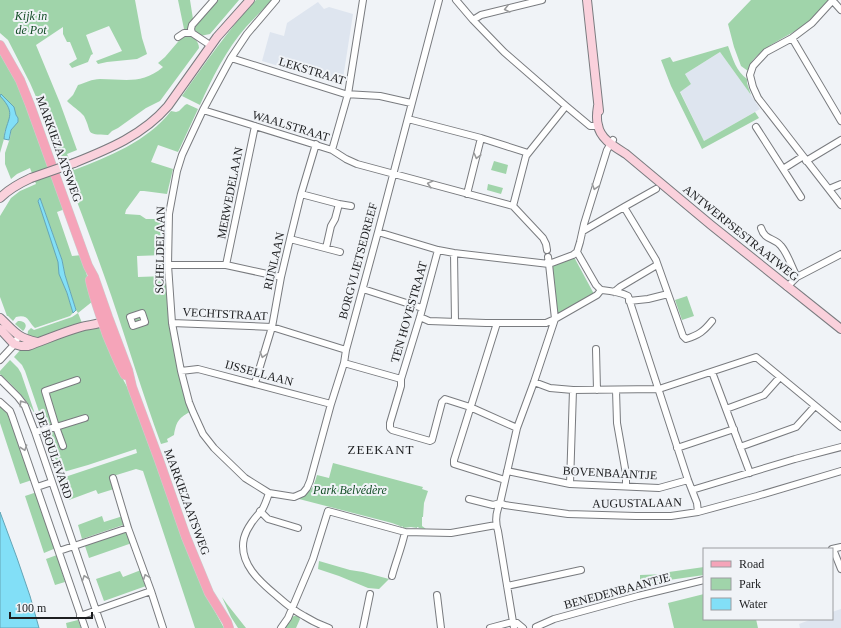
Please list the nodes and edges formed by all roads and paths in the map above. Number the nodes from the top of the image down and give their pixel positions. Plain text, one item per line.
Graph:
1 (214, 0) edge
2 (250, 0) edge
3 (276, 0) edge
4 (364, 0) edge
5 (439, 0) edge
6 (456, 0) edge
7 (542, 0) edge
8 (587, 0) edge
9 (833, 1) edge
10 (841, 10) edge
11 (473, 20) junction
12 (192, 33) junction
13 (178, 37) dead end
14 (792, 38) junction
15 (0, 45) edge
16 (210, 45) junction
17 (231, 58) junction
18 (348, 94) junction
19 (411, 103) junction
20 (566, 106) junction
21 (598, 106) junction
22 (203, 110) junction
23 (408, 119) junction
24 (841, 121) edge
25 (255, 126) junction
26 (598, 126) junction
27 (756, 126) dead end
28 (481, 138) junction
29 (841, 140) edge
30 (612, 142) junction
31 (316, 144) junction
32 (332, 150) junction
33 (528, 153) junction
34 (804, 159) junction
35 (783, 169) junction
36 (393, 174) junction
37 (841, 184) edge
38 (656, 189) dead end
39 (829, 189) junction
40 (301, 194) junction
41 (467, 194) junction
42 (801, 197) dead end
43 (0, 198) edge
44 (340, 204) junction
45 (841, 205) edge
46 (351, 206) dead end
47 (513, 206) junction
48 (624, 206) junction
49 (761, 228) dead end
50 (583, 231) junction
51 (378, 232) junction
52 (290, 239) junction
53 (326, 248) junction
54 (438, 250) junction
55 (547, 250) dead end
56 (340, 252) dead end
57 (577, 252) junction
58 (454, 253) junction
59 (841, 254) edge
60 (548, 257) dead end
61 (168, 264) junction
62 (549, 264) junction
63 (226, 265) junction
64 (657, 265) junction
65 (281, 277) junction
66 (797, 278) junction
67 (787, 287) junction
68 (363, 289) junction
69 (601, 290) junction
70 (614, 292) junction
71 (668, 294) junction
72 (629, 301) junction
73 (422, 308) junction
74 (420, 317) junction
75 (0, 318) edge
76 (104, 319) junction
77 (555, 319) junction
78 (712, 321) dead end
79 (455, 322) junction
80 (172, 323) junction
81 (497, 323) junction
82 (272, 327) junction
83 (841, 329) edge
84 (3, 331) edge
85 (19, 336) junction
86 (38, 342) junction
87 (14, 344) junction
88 (596, 349) dead end
89 (346, 350) junction
90 (0, 360) edge
91 (344, 363) junction
92 (181, 371) junction
93 (712, 372) junction
94 (780, 377) junction
95 (0, 379) edge
96 (401, 379) junction
97 (77, 380) dead end
98 (534, 382) junction
99 (255, 383) junction
100 (659, 389) junction
101 (573, 390) junction
102 (597, 390) junction
103 (616, 390) junction
104 (0, 402) edge
105 (331, 404) junction
106 (815, 406) junction
107 (470, 407) junction
108 (726, 409) junction
109 (85, 418) dead end
110 (841, 418) edge
111 (839, 426) edge
112 (56, 427) junction
113 (517, 428) junction
114 (734, 429) junction
115 (35, 432) junction
116 (63, 446) dead end
117 (740, 447) junction
118 (841, 447) edge
119 (677, 448) junction
120 (507, 471) junction
121 (841, 471) edge
122 (750, 473) junction
123 (113, 478) dead end
124 (505, 480) junction
125 (688, 480) junction
126 (52, 482) junction
127 (570, 484) junction
128 (626, 486) junction
129 (37, 487) junction
130 (692, 490) junction
131 (269, 493) junction
132 (469, 499) dead end
133 (500, 503) junction
134 (260, 511) junction
135 (698, 512) junction
136 (496, 525) junction
137 (128, 528) junction
138 (298, 528) dead end
139 (405, 532) junction
140 (74, 546) junction
141 (841, 547) edge
142 (833, 549) edge
143 (59, 551) junction
144 (841, 569) edge
145 (581, 570) dead end
146 (392, 576) dead end
147 (703, 580) edge
148 (507, 586) junction
149 (150, 590) junction
150 (370, 594) dead end
151 (437, 595) dead end
152 (98, 609) junction
153 (292, 609) junction
154 (80, 616) junction
155 (513, 625) edge
156 (230, 626) edge
157 (536, 627) dead end
158 (85, 628) edge
159 (102, 628) edge
160 (163, 628) edge
161 (282, 628) edge
162 (329, 628) edge
163 (363, 628) edge
164 (441, 628) edge
165 (490, 628) edge
166 (523, 628) edge

1 - 12 street
2 - 16 street
3 - 17 street, SCHELDELAAN
4 - 18 street
5 - 19 street, BORGVLIETSEDREEF
6 - 11 street
7 -> 11 street
8 - 21 street, ANTWERPSESTRAATWEG
9 - 10 street
9 - 14 street
11 - 20 street
12 - 13 street
12 - 16 street
14 - 24 street
14 - 34 street
15 - 76 main road, MARKIEZAATSWEG
16 - 43 street, bridge
17 - 18 street, LEKSTRAAT
17 - 22 street, SCHELDELAAN
18 - 19 street, LEKSTRAAT
18 - 32 street
19 - 23 street, BORGVLIETSEDREEF
20 - 26 street
20 - 33 street
21 - 26 street, ANTWERPSESTRAATWEG
21 - 30 street, ANTWERPSESTRAATWEG
22 - 25 street, WAALSTRAAT
22 - 61 street, SCHELDELAAN
23 - 28 street
23 - 36 street, BORGVLIETSEDREEF
25 - 31 street, WAALSTRAAT
25 - 63 street, MERWEDELAAN
26 - 30 street, ANTWERPSESTRAATWEG
27 - 35 street
28 - 33 street
28 -> 41 street
29 - 34 street
30 -> 50 street
30 - 67 street, ANTWERPSESTRAATWEG
31 - 32 street, WAALSTRAAT
31 - 40 street, RIJNLAAN
32 - 36 street, WAALSTRAAT
33 - 47 street
34 - 35 street
34 - 39 street
35 - 42 street
41 -> 36 street, WAALSTRAAT
36 - 51 street, BORGVLIETSEDREEF
37 - 39 street
38 - 48 street
39 - 45 street
40 - 44 street
40 - 52 street, RIJNLAAN
41 - 47 street, WAALSTRAAT
44 - 46 street
44 - 53 street
47 - 55 street
48 - 50 street
48 - 64 street
49 - 66 street
50 - 57 street
51 - 54 street
51 - 68 street, BORGVLIETSEDREEF
52 - 53 street
52 - 65 street, RIJNLAAN
53 - 56 street
54 - 58 street
54 - 73 street, TEN HOVESTRAAT
57 - 62 street
57 - 69 street
58 - 62 street
58 - 79 street
59 - 66 street
60 - 62 street
61 - 63 street
61 - 80 street, SCHELDELAAN
62 - 77 street
63 - 65 street
64 - 70 street
64 - 71 street
65 - 82 street, RIJNLAAN
66 - 67 street
67 - 83 street, ANTWERPSESTRAATWEG
68 - 73 street
68 - 89 street, BORGVLIETSEDREEF
69 - 70 street
69 - 77 street
70 - 72 street
71 - 72 street
71 - 78 street
72 - 100 street
73 - 74 street, TEN HOVESTRAAT
74 - 79 street
74 - 96 street, TEN HOVESTRAAT
75 - 84 street
76 - 86 street
76 - 156 main road, MARKIEZAATSWEG
77 - 81 street
77 - 98 street
79 - 81 street
80 - 82 street, VECHTSTRAAT
80 - 92 street, SCHELDELAAN
81 - 107 street
82 - 89 street, VECHTSTRAAT
82 -> 99 street, RIJNLAAN
84 - 85 street
84 - 87 street
85 - 86 street
85 - 87 street
86 - 87 street
87 - 90 street
88 - 102 street
89 - 91 street, BORGVLIETSEDREEF
91 - 96 street
91 - 105 street, BORGVLIETSEDREEF
92 - 99 street, IJSSELLAAN
92 - 131 street, SCHELDELAAN
93 - 94 street
93 - 100 street
93 - 108 street
94 - 106 street
94 - 108 street
115 -> 95 street, DE BOULEVARD
96 - 107 street, TEN HOVESTRAAT
97 - 112 street
98 - 101 street
98 - 113 street
99 - 105 street, IJSSELLAAN
100 - 103 street
100 - 119 street
101 - 102 street
101 - 127 street
102 - 103 street
103 - 128 street
104 -> 129 street
105 - 131 street, BORGVLIETSEDREEF
106 - 111 street
106 - 117 street
107 - 113 street
107 - 124 street
108 - 114 street
109 - 112 street
110 - 111 street
112 - 115 street
112 - 116 street
113 - 120 street
114 - 117 street
114 - 119 street
115 - 126 street, DE BOULEVARD
117 - 122 street
118 - 122 street
119 - 125 street
120 - 124 street
120 - 127 street, BOVENBAANTJE
121 - 135 street, AUGUSTALAAN
122 - 130 street
123 - 137 street
124 - 133 street
125 - 128 street, BOVENBAANTJE
125 - 130 street
126 - 129 street
126 - 140 street, DE BOULEVARD
127 - 128 street, BOVENBAANTJE
129 - 143 street
130 - 135 street
131 - 134 street
132 - 133 street, AUGUSTALAAN
133 - 135 street, AUGUSTALAAN
133 - 136 street
134 - 138 street
134 - 153 street
136 - 139 street
136 - 148 street
137 - 140 street
149 -> 137 street
139 - 146 street
139 - 153 street
140 - 143 street
152 -> 140 street, DE BOULEVARD
141 - 142 street
142 - 144 street
143 - 154 street
145 - 148 street
147 - 157 street, BENEDENBAANTJE
148 - 155 street
149 - 152 street
149 - 160 street
150 - 163 street
151 - 164 street
152 - 154 street
152 - 159 street, DE BOULEVARD
153 - 161 street
153 - 162 street
154 - 158 street
155 - 165 street
155 - 166 street

